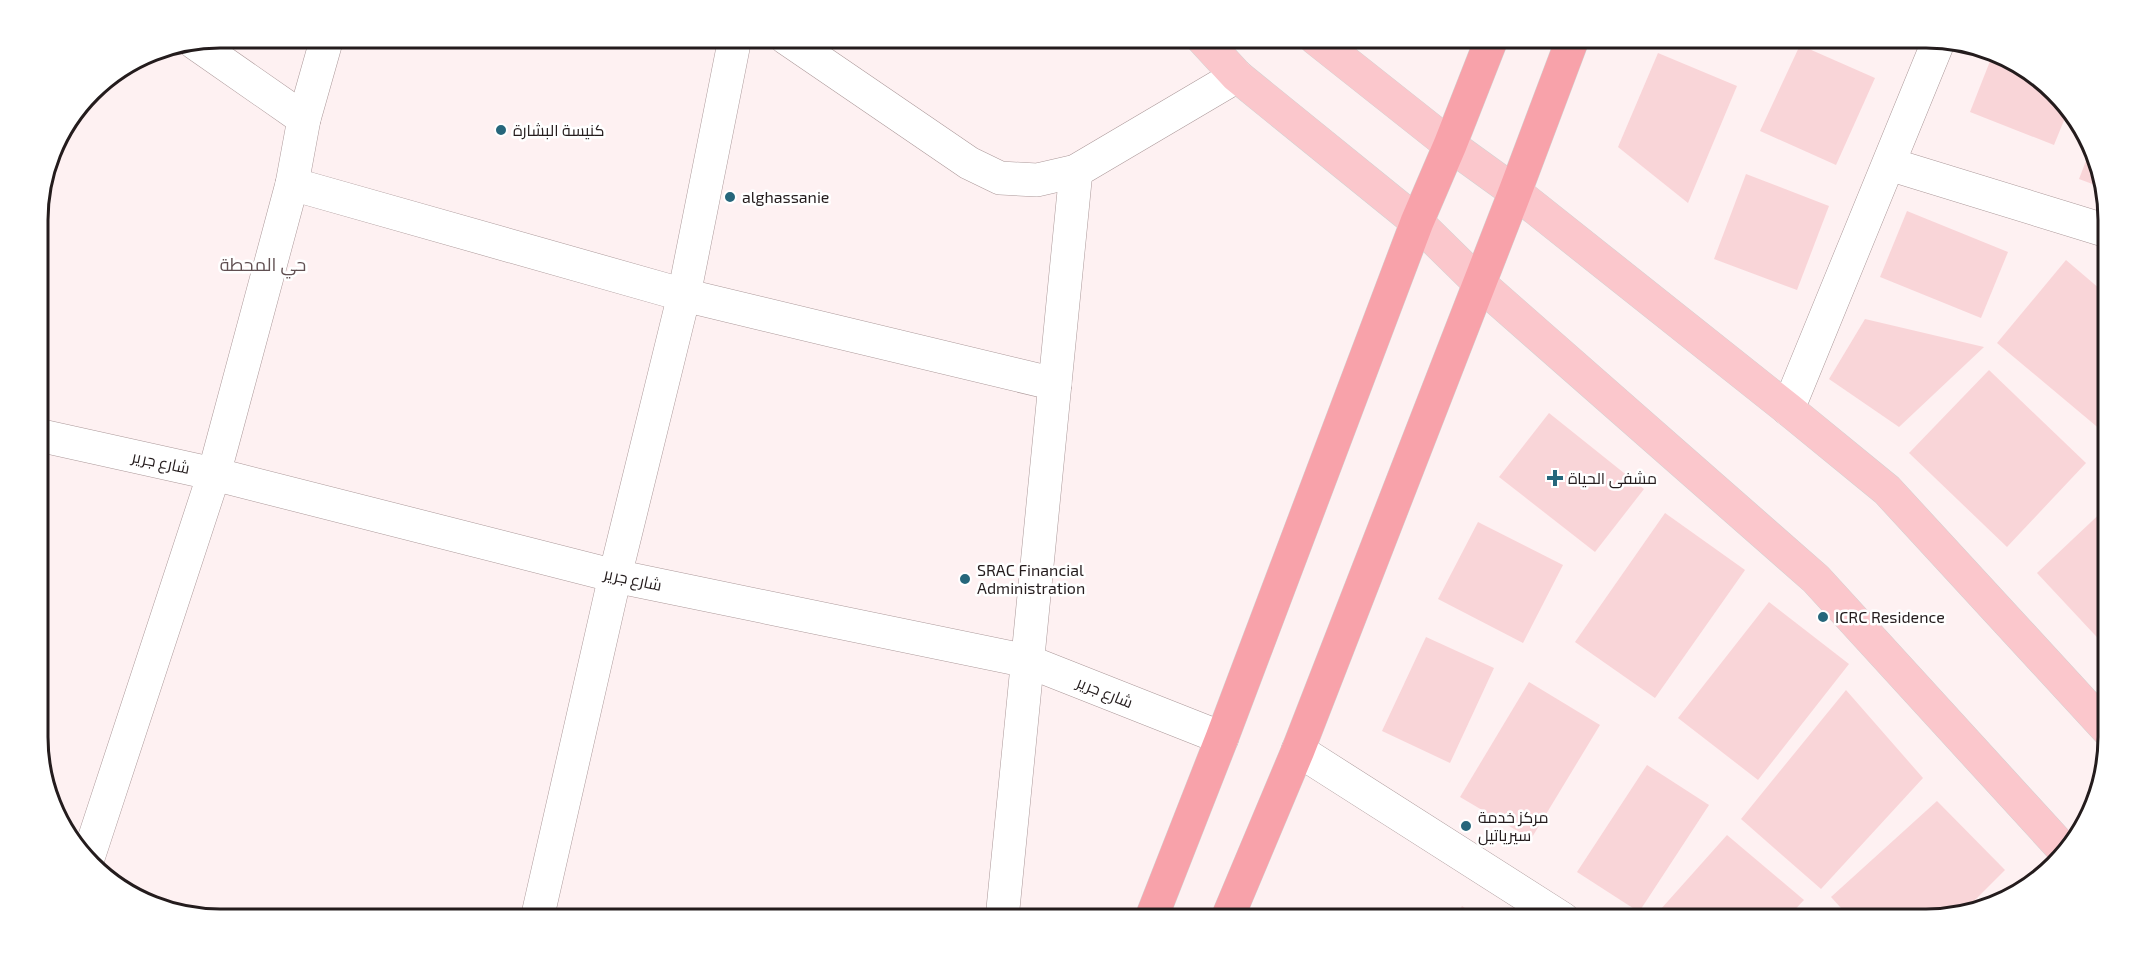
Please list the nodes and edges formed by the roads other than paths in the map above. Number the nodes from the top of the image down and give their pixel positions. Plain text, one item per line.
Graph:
1 (324, 48) edge
2 (733, 48) edge
3 (801, 48) edge
4 (1211, 48) edge
5 (1328, 48) edge
6 (1488, 48) edge
7 (1569, 48) edge
8 (1936, 48) edge
9 (203, 49) edge
10 (1237, 76) junction
11 (304, 119) junction
12 (1450, 145) junction
13 (1889, 164) junction
14 (1076, 171) junction
15 (292, 184) junction
16 (1515, 192) junction
17 (1417, 222) junction
18 (2098, 228) edge
19 (1479, 283) junction
20 (684, 295) junction
21 (1055, 384) junction
22 (1788, 408) junction
23 (48, 437) edge
24 (214, 474) junction
25 (615, 576) junction
26 (1027, 661) junction
27 (2098, 719) edge
28 (1222, 738) junction
29 (1298, 750) junction
30 (2059, 846) edge
31 (91, 850) edge
32 (539, 909) edge
33 (1003, 909) edge
34 (1155, 909) edge
35 (1231, 909) edge
36 (1547, 909) edge

1 - 11 street
2 - 20 street
3 - 14 street
4 - 10 main road
5 - 12 main road
6 - 12 highway
7 - 16 highway
8 - 13 street
9 - 11 street
10 - 14 street
10 - 17 main road
11 - 15 street
12 - 16 main road
12 - 17 highway
13 - 18 street
13 - 22 street
14 - 21 street
15 - 20 street
15 - 24 street
16 - 19 highway
16 - 22 main road
17 - 19 main road
17 - 28 highway
19 - 29 highway
19 - 30 main road
20 - 21 street
20 - 25 street
21 - 26 street
22 - 27 main road
23 - 24 street, شارع جرير
24 - 25 street, شارع جرير
24 - 31 street
25 - 26 street, شارع جرير
25 - 32 street
26 - 28 street, شارع جرير
26 - 33 street
28 - 34 highway
29 - 35 highway
29 - 36 street

